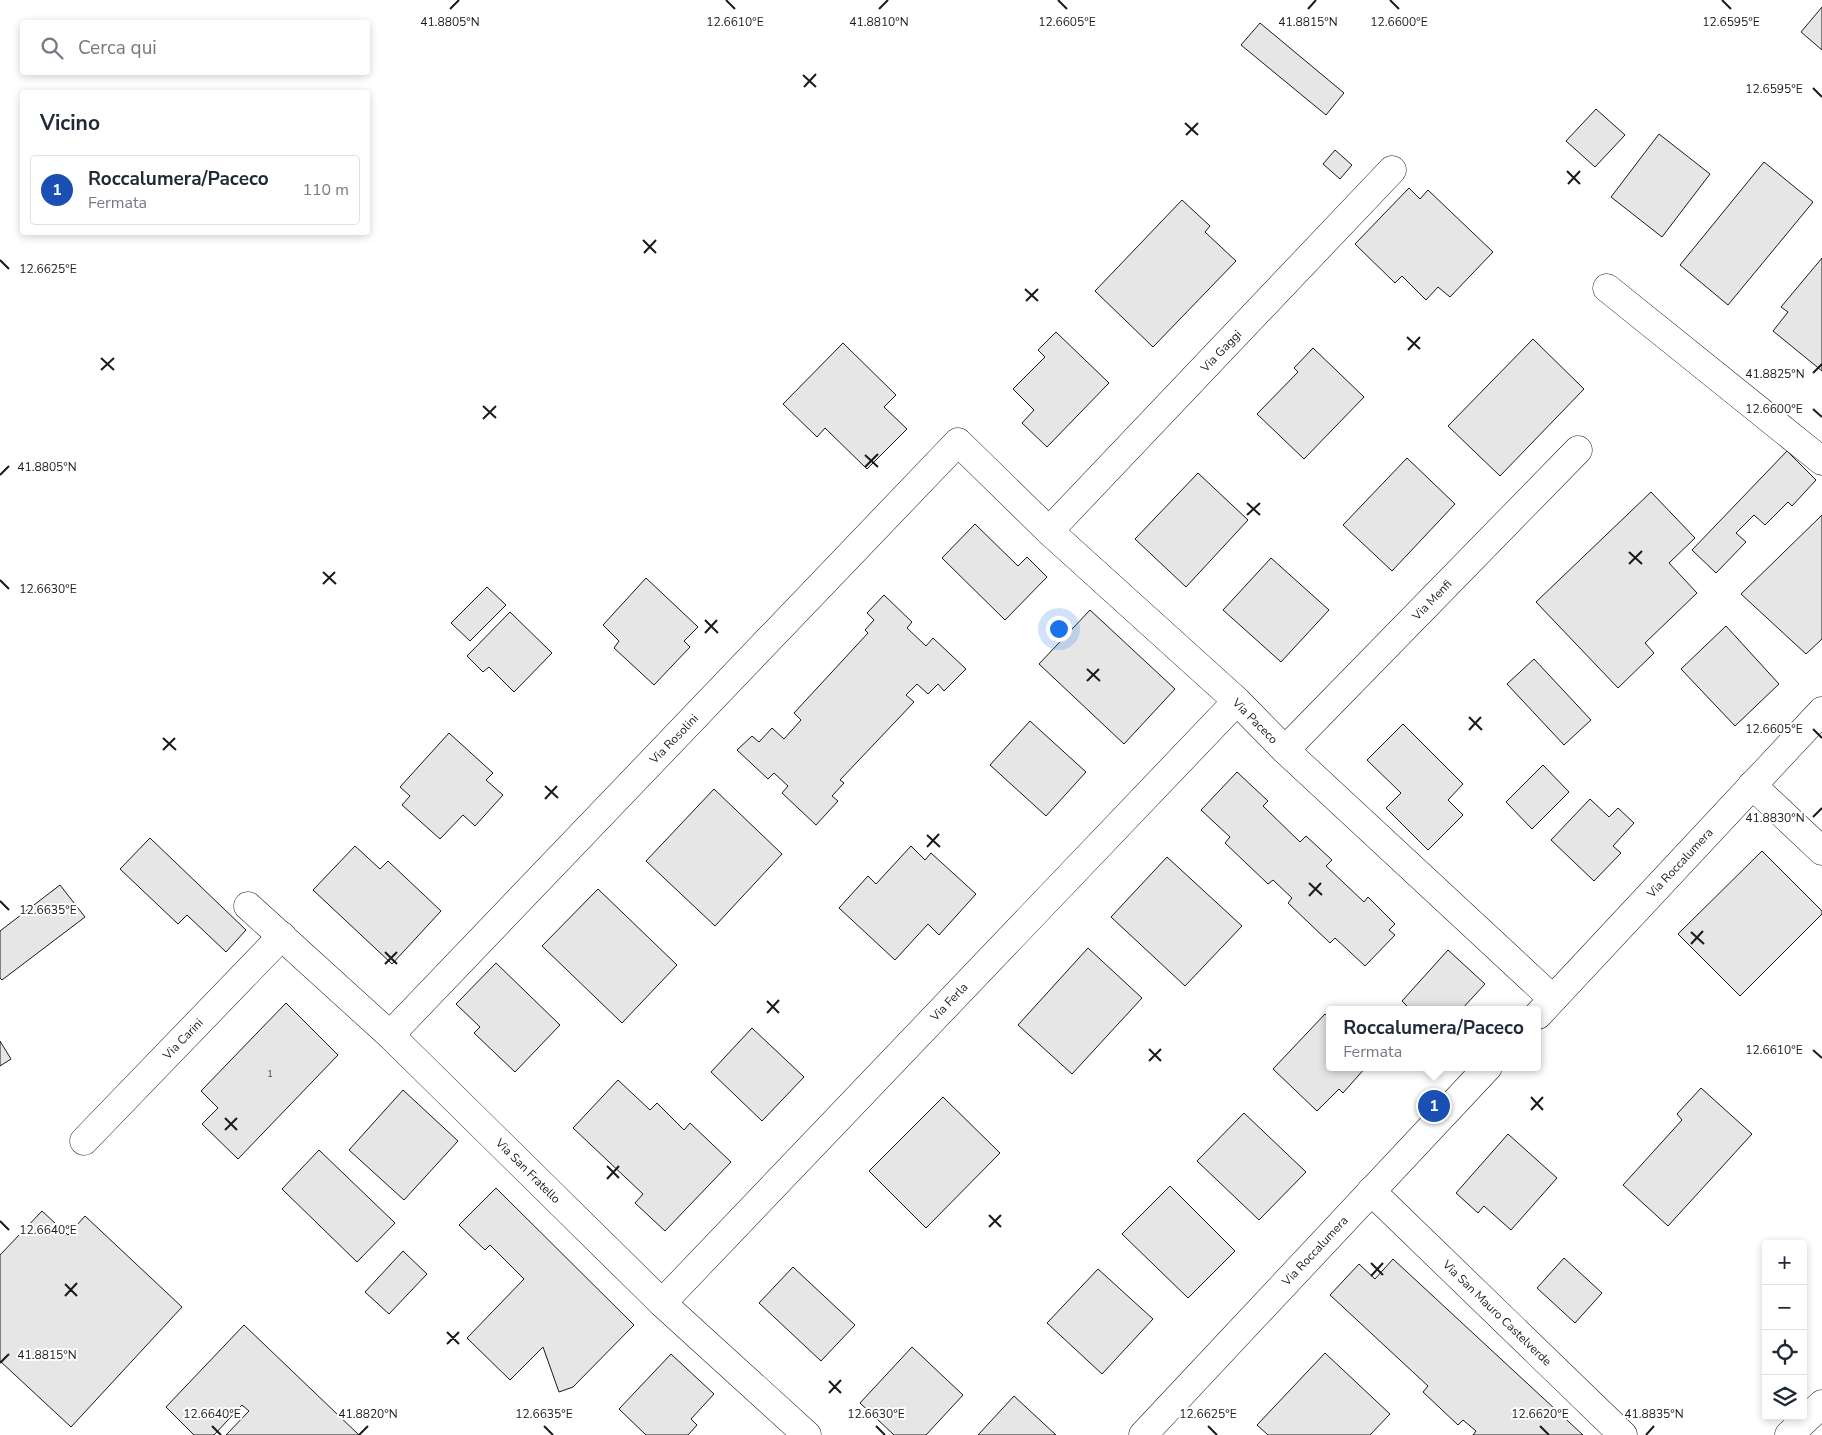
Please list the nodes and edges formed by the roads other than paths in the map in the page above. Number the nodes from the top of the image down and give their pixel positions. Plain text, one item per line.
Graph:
1 (1392, 170) dead end
2 (1607, 288) dead end
3 (958, 442) joint
4 (1578, 450) dead end
5 (1822, 461) edge
6 (1049, 531) junction
7 (1237, 701) junction
8 (1822, 711) edge
9 (1285, 750) junction
10 (1752, 785) junction
11 (1822, 851) edge
12 (248, 906) dead end
13 (282, 936) junction
14 (1546, 1007) edge
15 (390, 1035) junction
16 (1484, 1071) edge
17 (84, 1141) dead end
18 (1371, 1192) junction
19 (662, 1303) junction
20 (1822, 1404) edge
21 (807, 1435) edge
22 (1143, 1435) edge
23 (1623, 1435) edge
24 (1789, 1435) edge

1 - 6 street, Via Gaggi
2 - 5 street
3 - 6 street, Via Paceco
3 - 15 street, Via Rosolini
4 - 9 street, Via Menfi
6 - 7 street, Via Paceco
7 - 9 street, Via Paceco
7 - 19 street, Via Ferla
8 - 10 street, Via Roccalumera
9 - 14 street, Via Paceco
10 - 11 street
10 - 14 street, Via Roccalumera
12 - 13 street, Via San Fratello
13 - 15 street, Via San Fratello
13 - 17 street, Via Carini
15 - 19 street, Via San Fratello
16 - 18 street, Via Roccalumera
18 - 22 street, Via Roccalumera
18 - 23 street, Via San Mauro Castelverde
19 - 21 street, Via San Fratello
20 - 24 street

